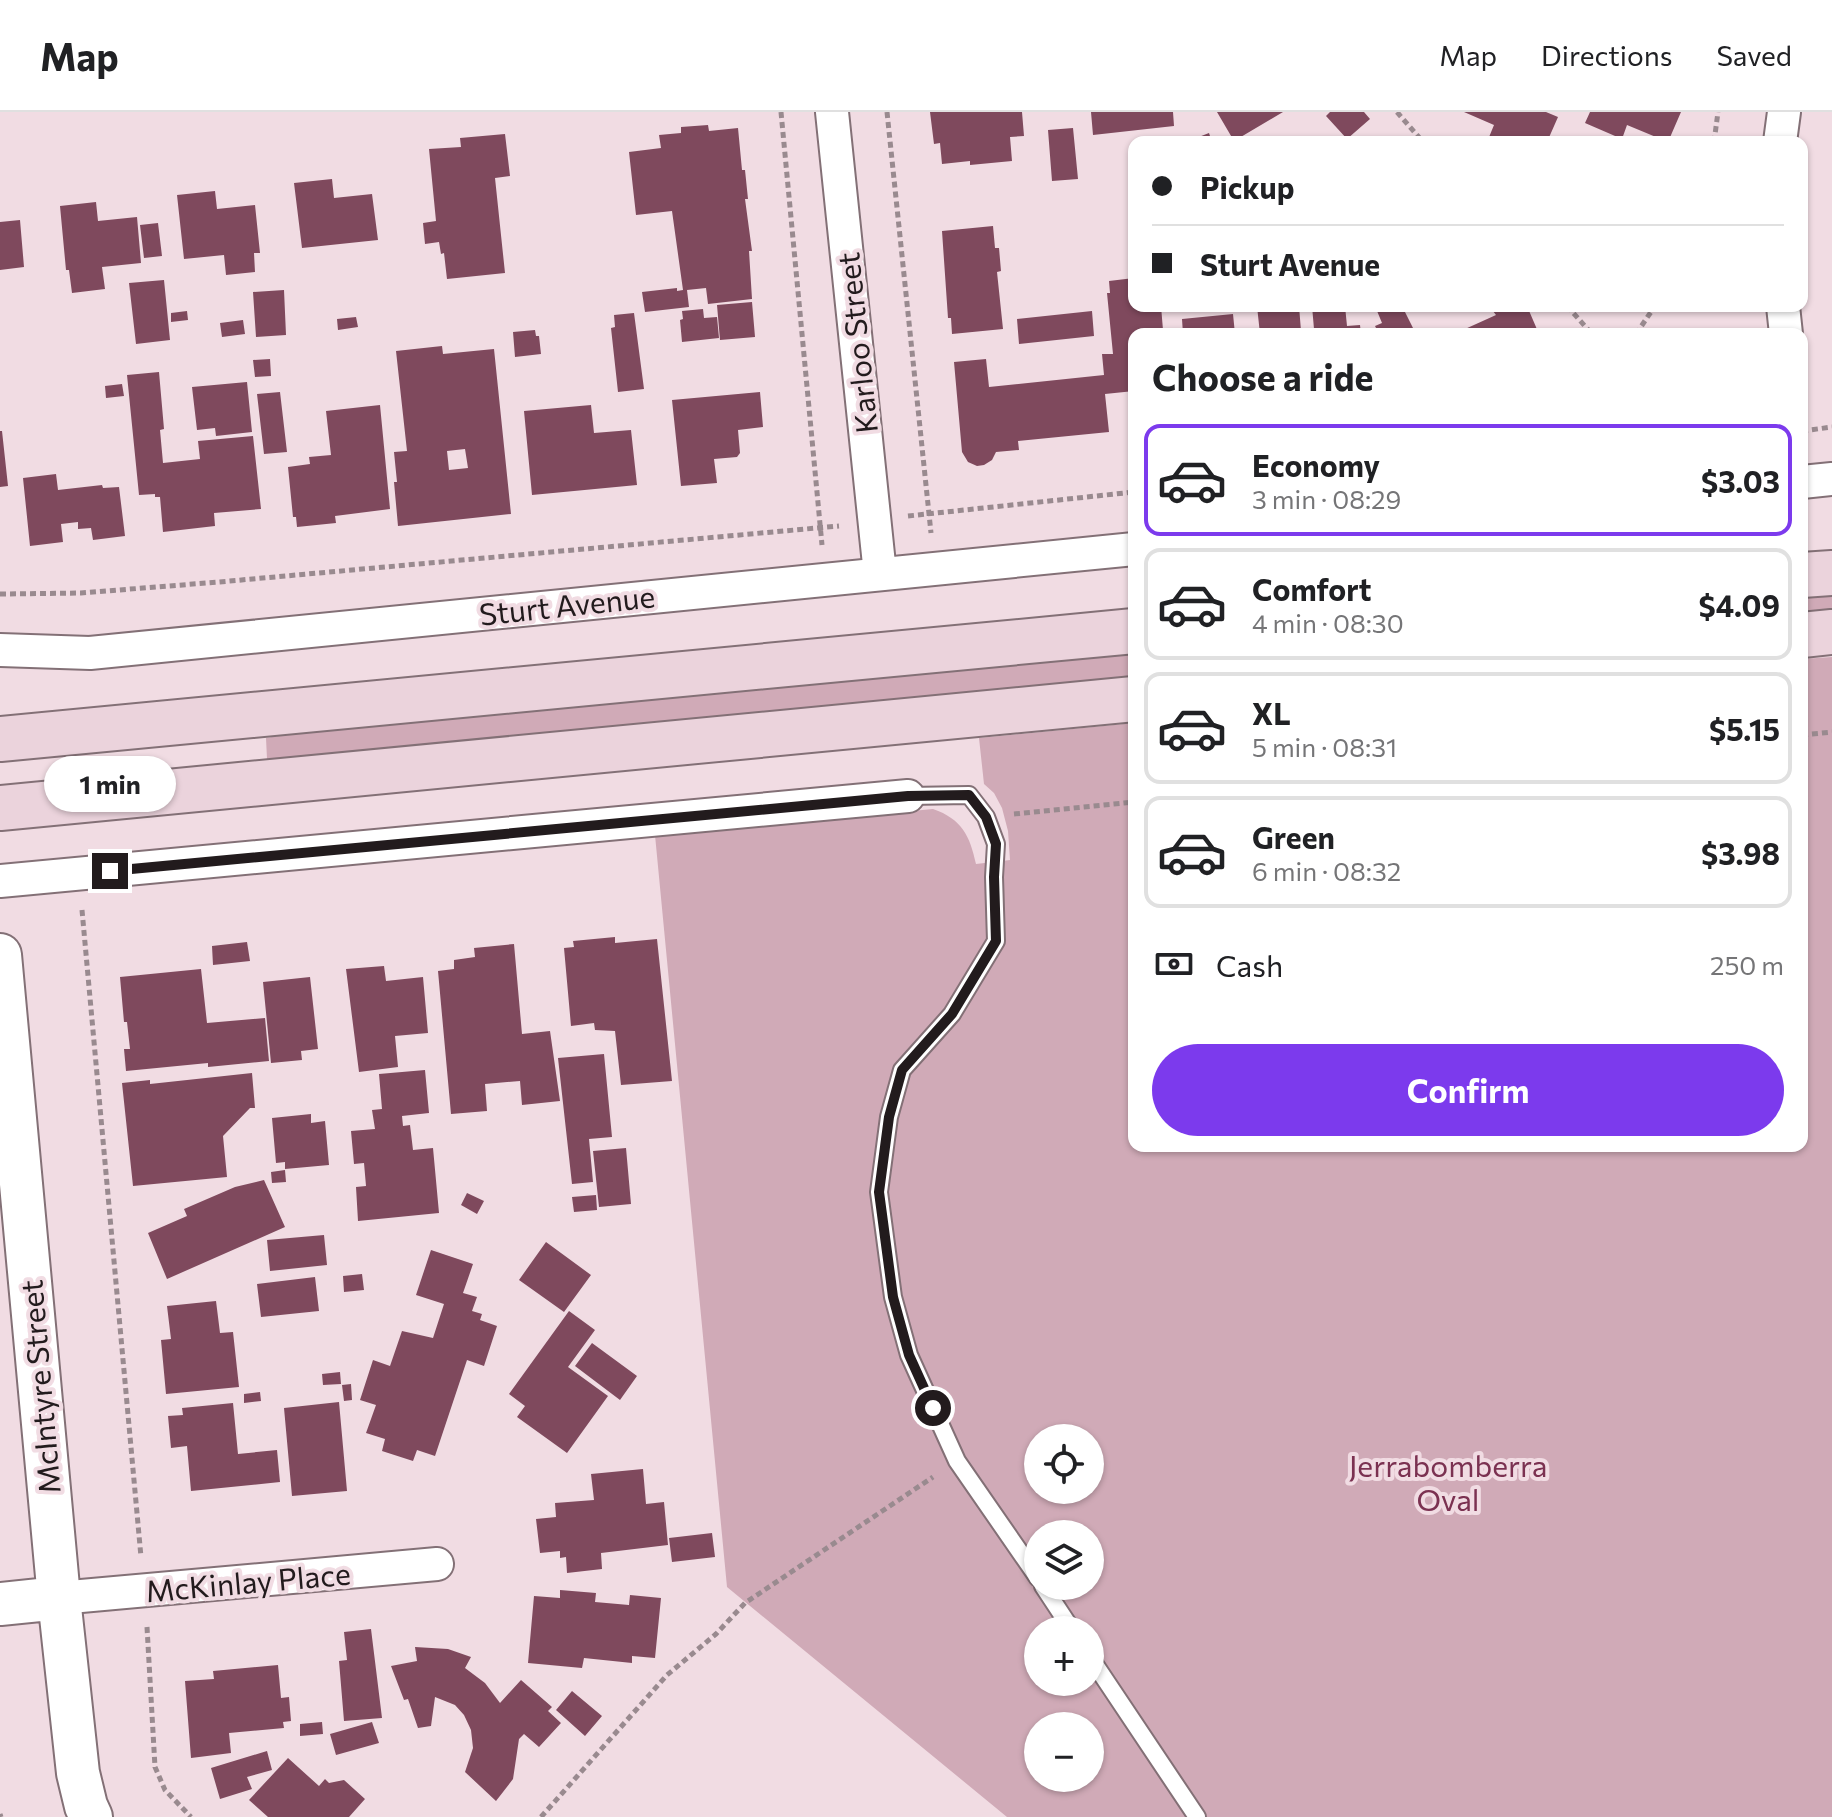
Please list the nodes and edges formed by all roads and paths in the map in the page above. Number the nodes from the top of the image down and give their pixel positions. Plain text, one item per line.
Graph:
1 (781, 112) edge
2 (832, 112) edge
3 (887, 112) edge
4 (1397, 112) edge
5 (1718, 112) edge
6 (1784, 112) edge
7 (1418, 136) edge
8 (1715, 136) edge
9 (1781, 136) edge
10 (1572, 312) edge
11 (1587, 328) edge
12 (1832, 427) edge
13 (1808, 430) edge
14 (1832, 479) edge
15 (1808, 481) edge
16 (1128, 493) edge
17 (929, 513) junction
18 (820, 529) junction
19 (1128, 550) edge
20 (935, 569) junction
21 (880, 574) junction
22 (1832, 575) edge
23 (1808, 577) edge
24 (825, 578) junction
25 (0, 594) edge
26 (1128, 632) edge
27 (1832, 632) edge
28 (1808, 634) edge
29 (0, 650) edge
30 (1128, 700) edge
31 (1832, 732) edge
32 (1808, 734) edge
33 (0, 739) edge
34 (908, 796) joint
35 (0, 808) edge
36 (0, 881) edge
37 (81, 905) dead end
38 (0, 955) edge
39 (957, 1461) junction
40 (1024, 1558) edge
41 (437, 1564) dead end
42 (144, 1591) junction
43 (59, 1598) junction
44 (0, 1604) edge
45 (1104, 1678) edge
46 (91, 1817) edge
47 (191, 1817) edge
48 (541, 1817) edge
49 (1197, 1817) edge

1 - 18 path
2 - 21 street, Karloo Street
3 - 17 path
4 - 7 path
5 - 8 path
6 - 9 street
10 - 11 path
12 - 13 path
14 - 15 street
16 - 17 path
17 - 20 path
18 - 24 path
18 - 25 path
19 - 20 street, Sturt Avenue
20 - 21 street, Sturt Avenue
21 - 24 street, Sturt Avenue
22 - 23 main road
24 - 29 street, Sturt Avenue
26 - 33 main road
27 - 28 main road
30 - 35 main road
31 - 32 path
34 - 36 street
34 - 39 lane
37 - 42 path
38 - 43 street, McIntyre Street
39 - 40 lane
39 - 48 path
41 - 42 street, McKinlay Place
42 - 43 street, McKinlay Place
42 - 47 path
43 - 44 street
43 - 46 street, McIntyre Street
45 - 49 lane

